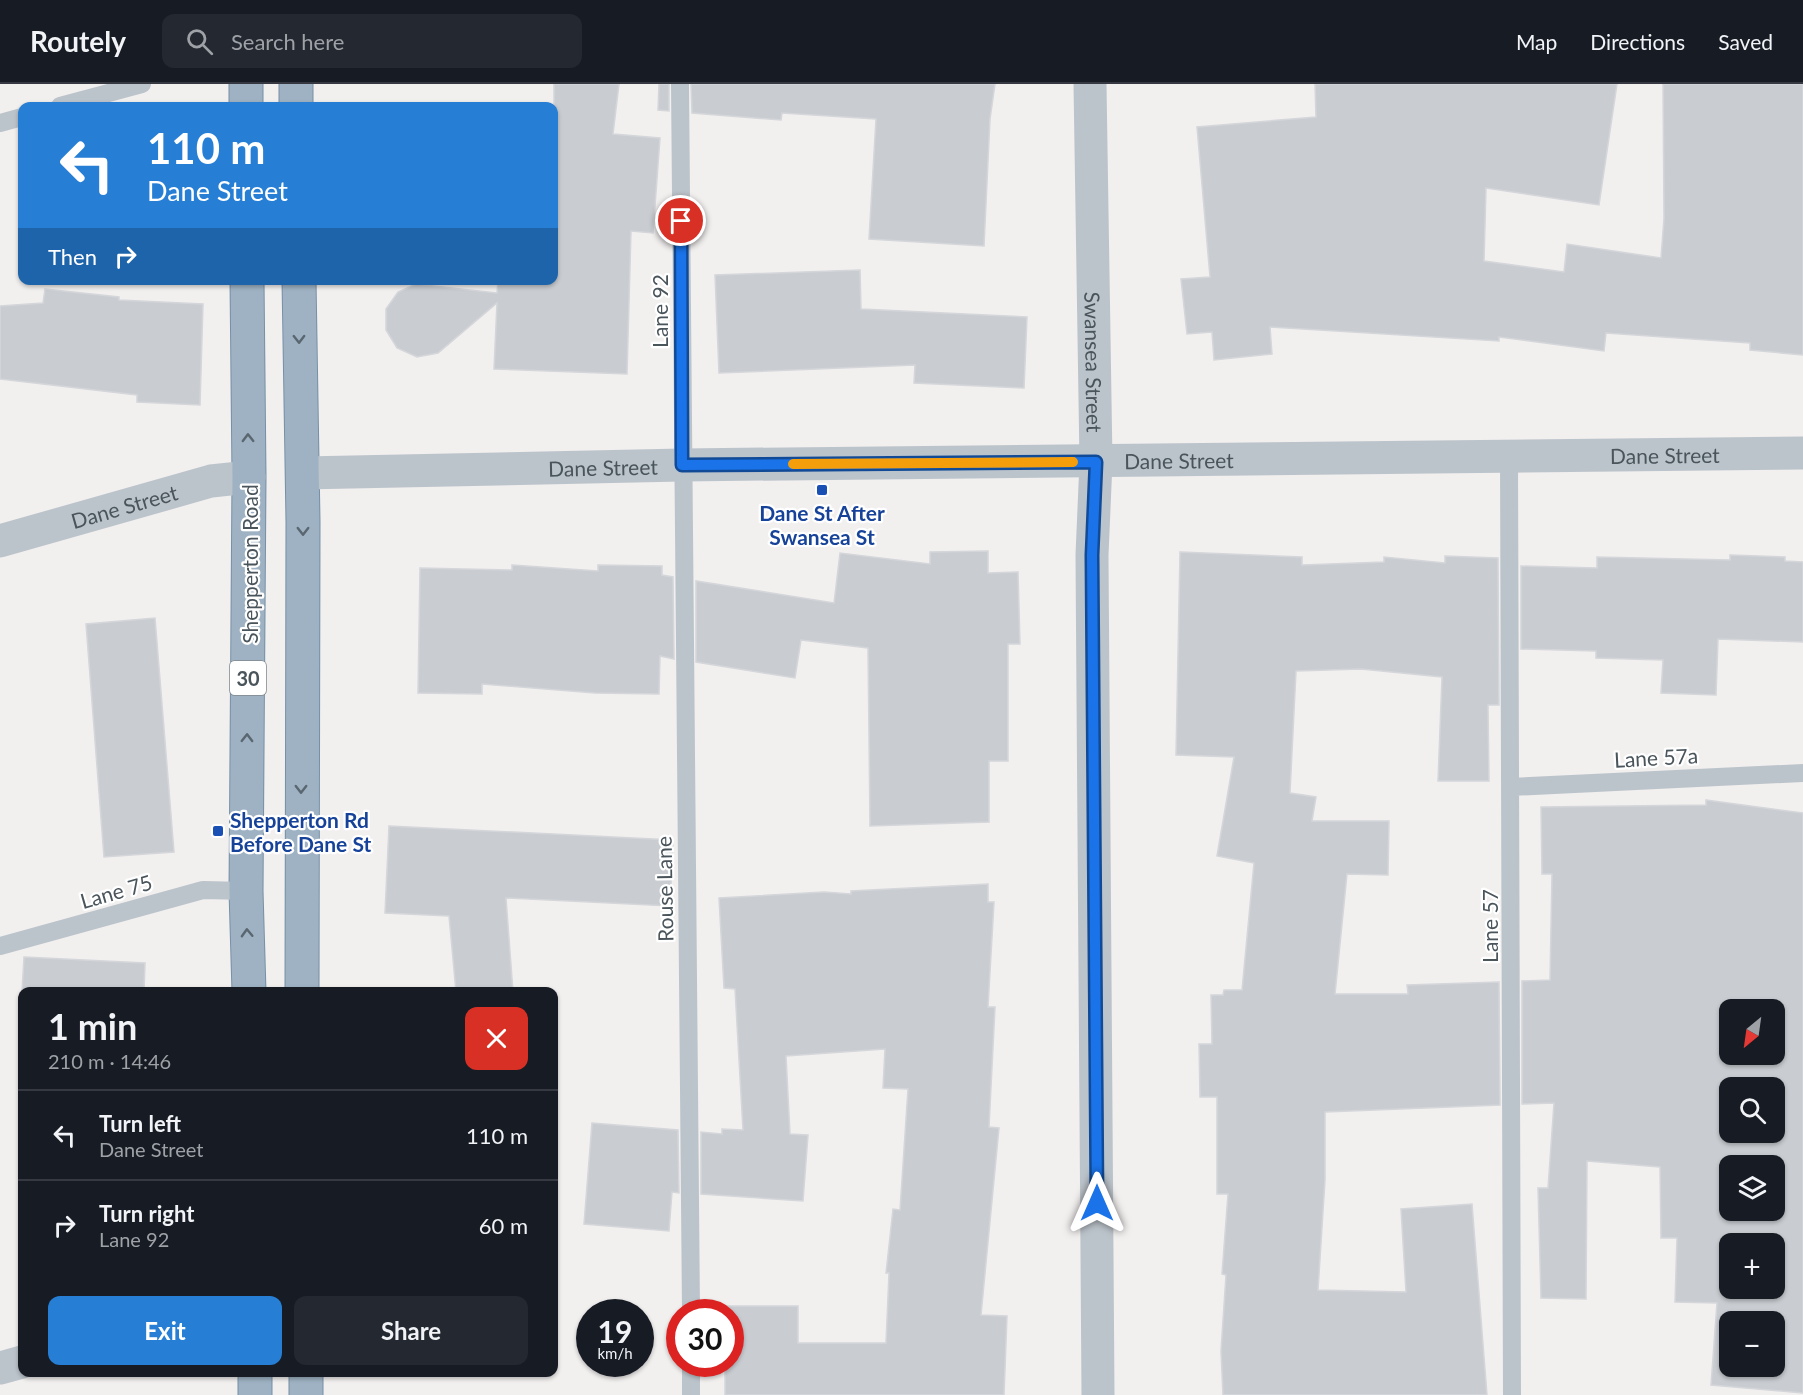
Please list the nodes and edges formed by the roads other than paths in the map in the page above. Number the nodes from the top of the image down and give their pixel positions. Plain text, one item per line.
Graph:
1 (142, 84) edge
2 (246, 84) edge
3 (296, 84) edge
4 (680, 84) edge
5 (1090, 84) edge
6 (75, 102) edge
7 (246, 102) edge
8 (296, 102) edge
9 (18, 118) edge
10 (0, 123) edge
11 (247, 285) edge
12 (299, 285) edge
13 (1803, 453) edge
14 (1509, 457) junction
15 (1096, 462) junction
16 (682, 465) junction
17 (303, 473) junction
18 (249, 477) junction
19 (0, 541) edge
20 (1803, 773) edge
21 (1511, 787) junction
22 (246, 891) junction
23 (0, 946) edge
24 (249, 987) edge
25 (302, 987) edge
26 (691, 1299) edge
27 (18, 1363) edge
28 (0, 1368) edge
29 (255, 1377) edge
30 (306, 1377) edge
31 (691, 1377) edge
32 (255, 1395) edge
33 (306, 1395) edge
34 (691, 1395) edge
35 (1098, 1395) edge
36 (1512, 1395) edge

1 - 6 lane
2 - 7 highway
3 - 8 highway
4 - 16 lane, Lane 92
5 - 15 street, Swansea Street
9 - 10 lane
18 -> 11 highway, Shepperton Road / 30
12 -> 17 highway
13 - 14 street, Dane Street
14 - 15 street, Dane Street
14 - 21 lane, Lane 57
15 - 16 street, Dane Street
15 - 35 street, Swansea Street
16 - 17 street, Dane Street
16 - 26 lane, Rouse Lane
17 -> 25 highway
18 - 19 street, Dane Street
22 -> 18 highway, Shepperton Road / 30
20 - 21 lane, Lane 57a
21 - 36 lane, Lane 57
22 - 23 lane, Lane 75
24 -> 22 highway, Shepperton Road / 30
27 - 28 street
29 - 32 highway
30 - 33 highway
31 - 34 lane

